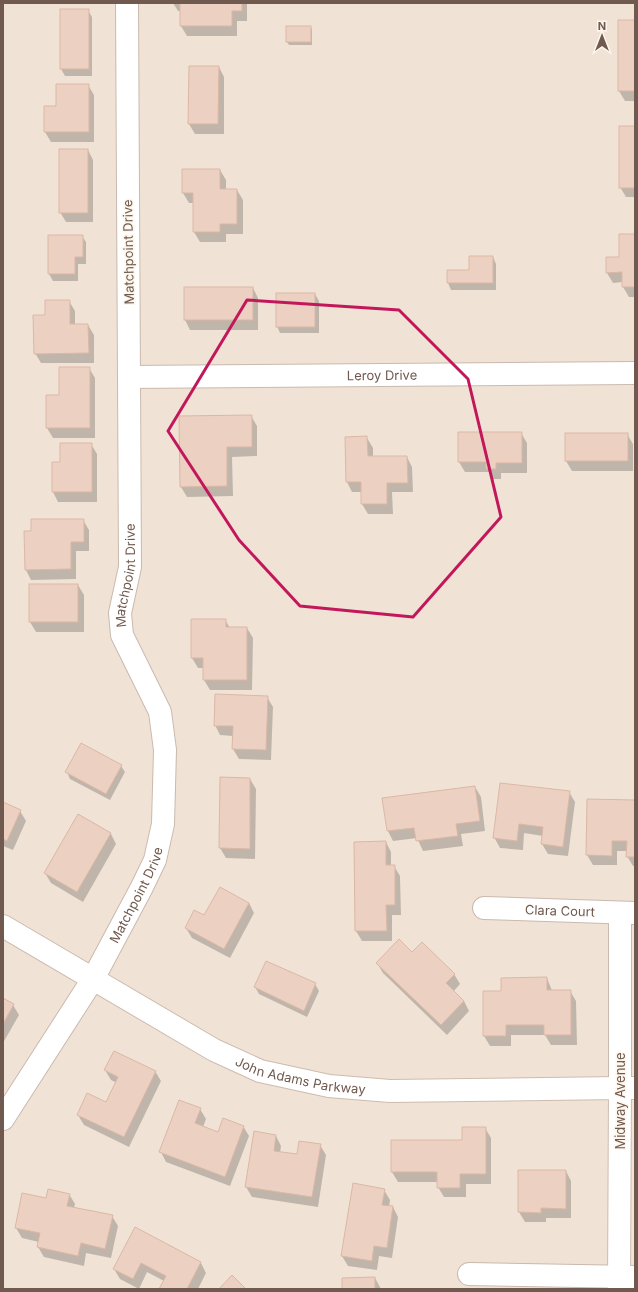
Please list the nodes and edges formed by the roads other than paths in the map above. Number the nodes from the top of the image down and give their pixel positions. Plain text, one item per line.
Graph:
1 (127, 3) edge
2 (635, 373) edge
3 (129, 377) junction
4 (484, 908) dead end
5 (628, 913) edge
6 (3, 926) edge
7 (93, 979) junction
8 (627, 1088) edge
9 (3, 1119) edge
10 (469, 1274) dead end
11 (624, 1281) edge

1 - 3 street, Matchpoint Drive
2 - 3 street, Leroy Drive
3 - 7 street, Matchpoint Drive
4 - 5 street, Clara Court
5 - 8 street, Midway Avenue
6 - 7 street, John Adams Parkway
7 - 8 street, John Adams Parkway
7 - 9 street, Matchpoint Drive
8 - 11 street, Midway Avenue
10 - 11 street

